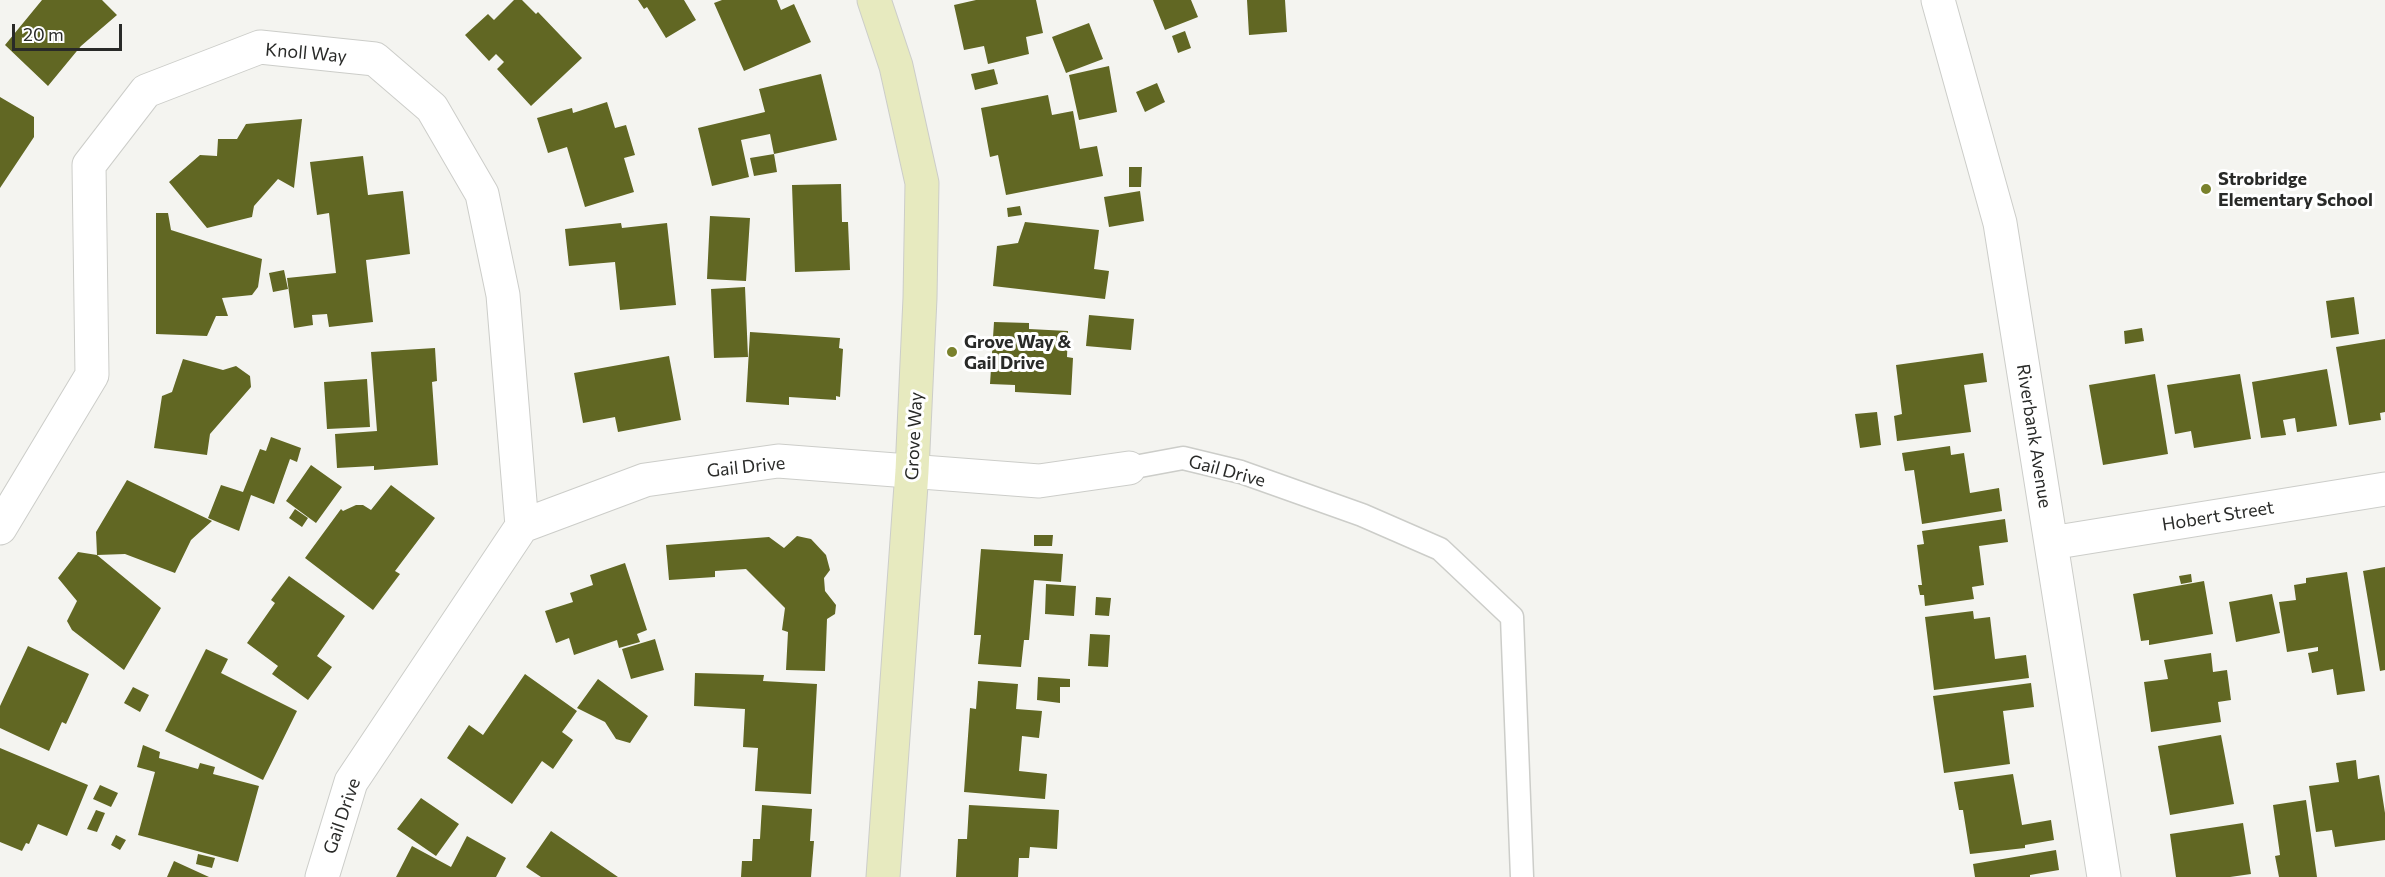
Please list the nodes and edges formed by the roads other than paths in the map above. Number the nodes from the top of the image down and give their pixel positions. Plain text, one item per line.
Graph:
1 (874, 0) edge
2 (1938, 0) edge
3 (1129, 468) joint
4 (912, 471) junction
5 (2385, 489) edge
6 (522, 526) junction
7 (0, 528) edge
8 (2051, 543) junction
9 (322, 877) edge
10 (883, 877) edge
11 (1521, 877) edge
12 (2104, 877) edge

1 - 4 main road, Grove Way
2 - 8 street, Riverbank Avenue
3 - 4 street, Gail Drive
3 - 11 lane, Gail Drive
4 - 6 street, Gail Drive
4 - 10 main road, Grove Way
5 - 8 street, Hobert Street
6 - 7 street, Knoll Way
6 - 9 street, Gail Drive
8 - 12 street, Riverbank Avenue

